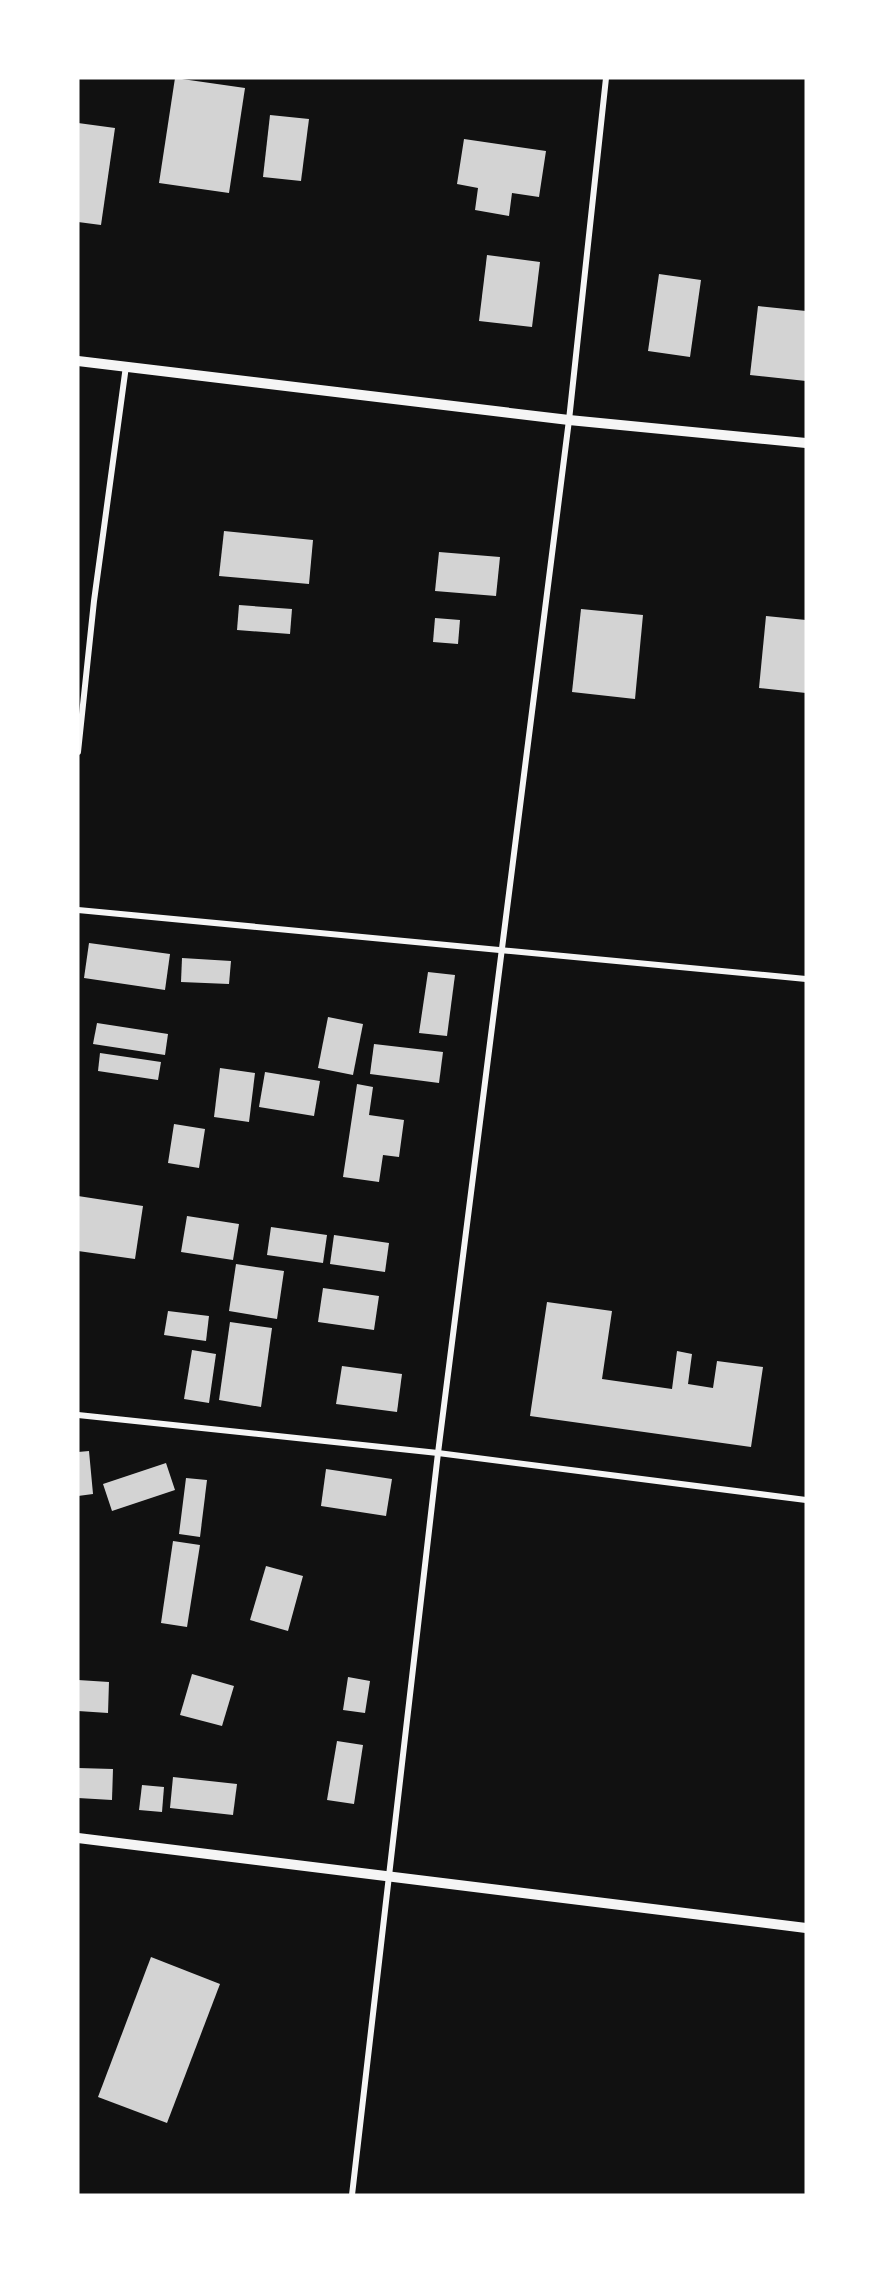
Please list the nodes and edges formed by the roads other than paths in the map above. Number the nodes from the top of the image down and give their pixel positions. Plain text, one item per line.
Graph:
1 (606, 78) edge
2 (78, 361) edge
3 (126, 365) junction
4 (569, 420) junction
5 (806, 443) edge
6 (78, 752) edge
7 (78, 910) edge
8 (501, 949) junction
9 (806, 979) edge
10 (78, 1415) edge
11 (438, 1453) junction
12 (806, 1500) edge
13 (78, 1838) edge
14 (390, 1876) junction
15 (806, 1928) edge
16 (352, 2195) edge

1 - 4 street
2 - 3 street
3 - 4 street
3 - 6 street
4 - 5 street
4 - 8 street
7 - 8 street
8 - 9 street
8 - 11 street
10 - 11 street
11 - 12 street
11 - 14 street
13 - 14 street
14 - 15 street
14 - 16 street

